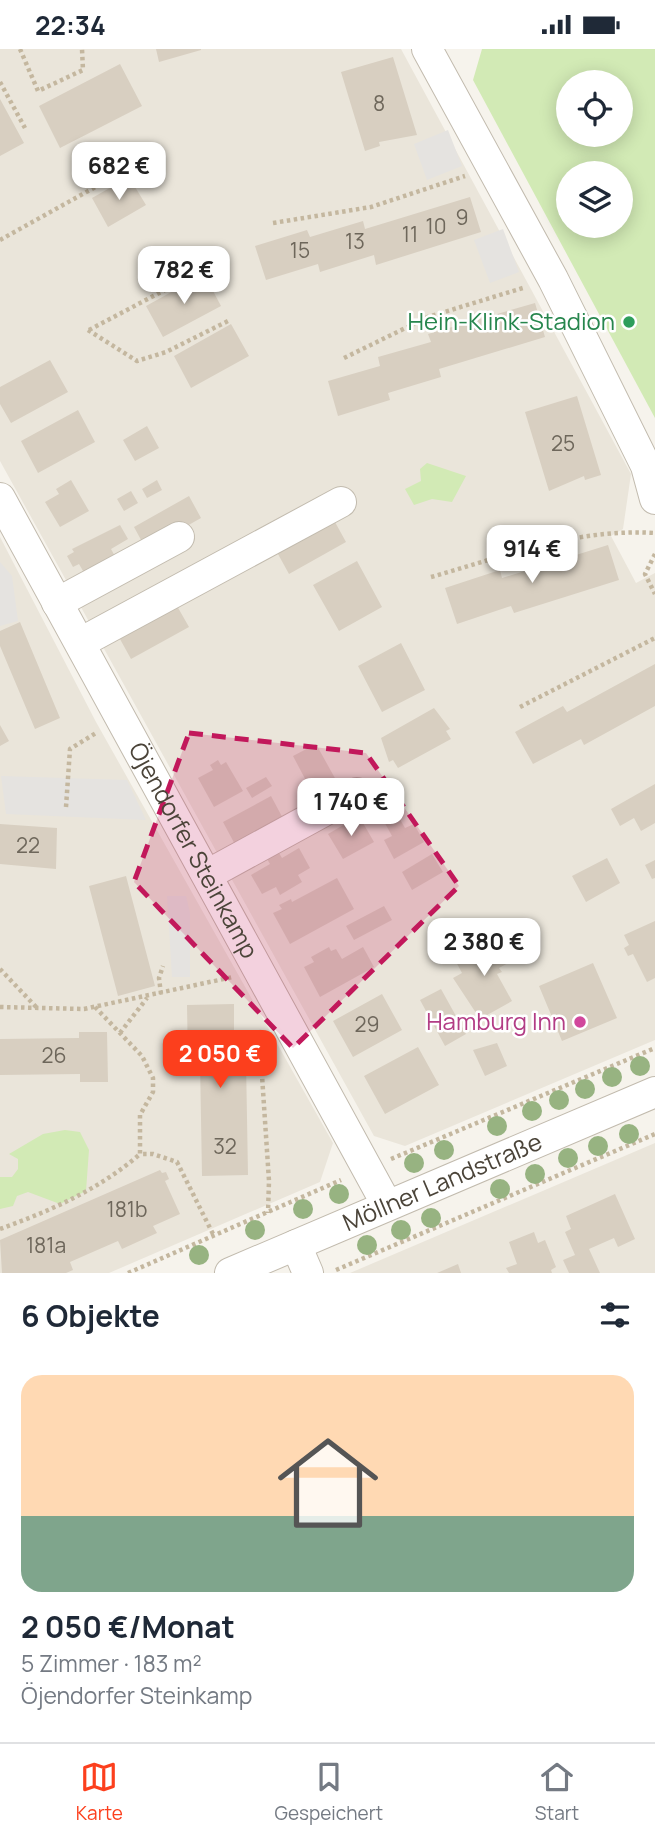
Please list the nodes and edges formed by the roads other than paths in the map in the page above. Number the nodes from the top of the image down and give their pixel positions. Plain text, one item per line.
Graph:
1 (427, 49) edge
2 (655, 499) edge
3 (341, 502) dead end
4 (4, 512) edge
5 (179, 537) dead end
6 (57, 603) junction
7 (80, 643) junction
8 (357, 793) dead end
9 (207, 875) junction
10 (655, 1092) edge
11 (387, 1205) junction
12 (296, 1245) junction
13 (230, 1273) edge
14 (308, 1273) edge

1 - 2 street
3 - 7 street
4 - 6 street, Öjendorfer Steinkamp
5 - 6 street
6 - 7 street, Öjendorfer Steinkamp
7 - 9 street, Öjendorfer Steinkamp
8 - 9 street
9 - 11 street, Öjendorfer Steinkamp
10 - 11 street, Möllner Landstraße
11 - 12 street, Möllner Landstraße
12 - 13 street, Möllner Landstraße
12 - 14 street

